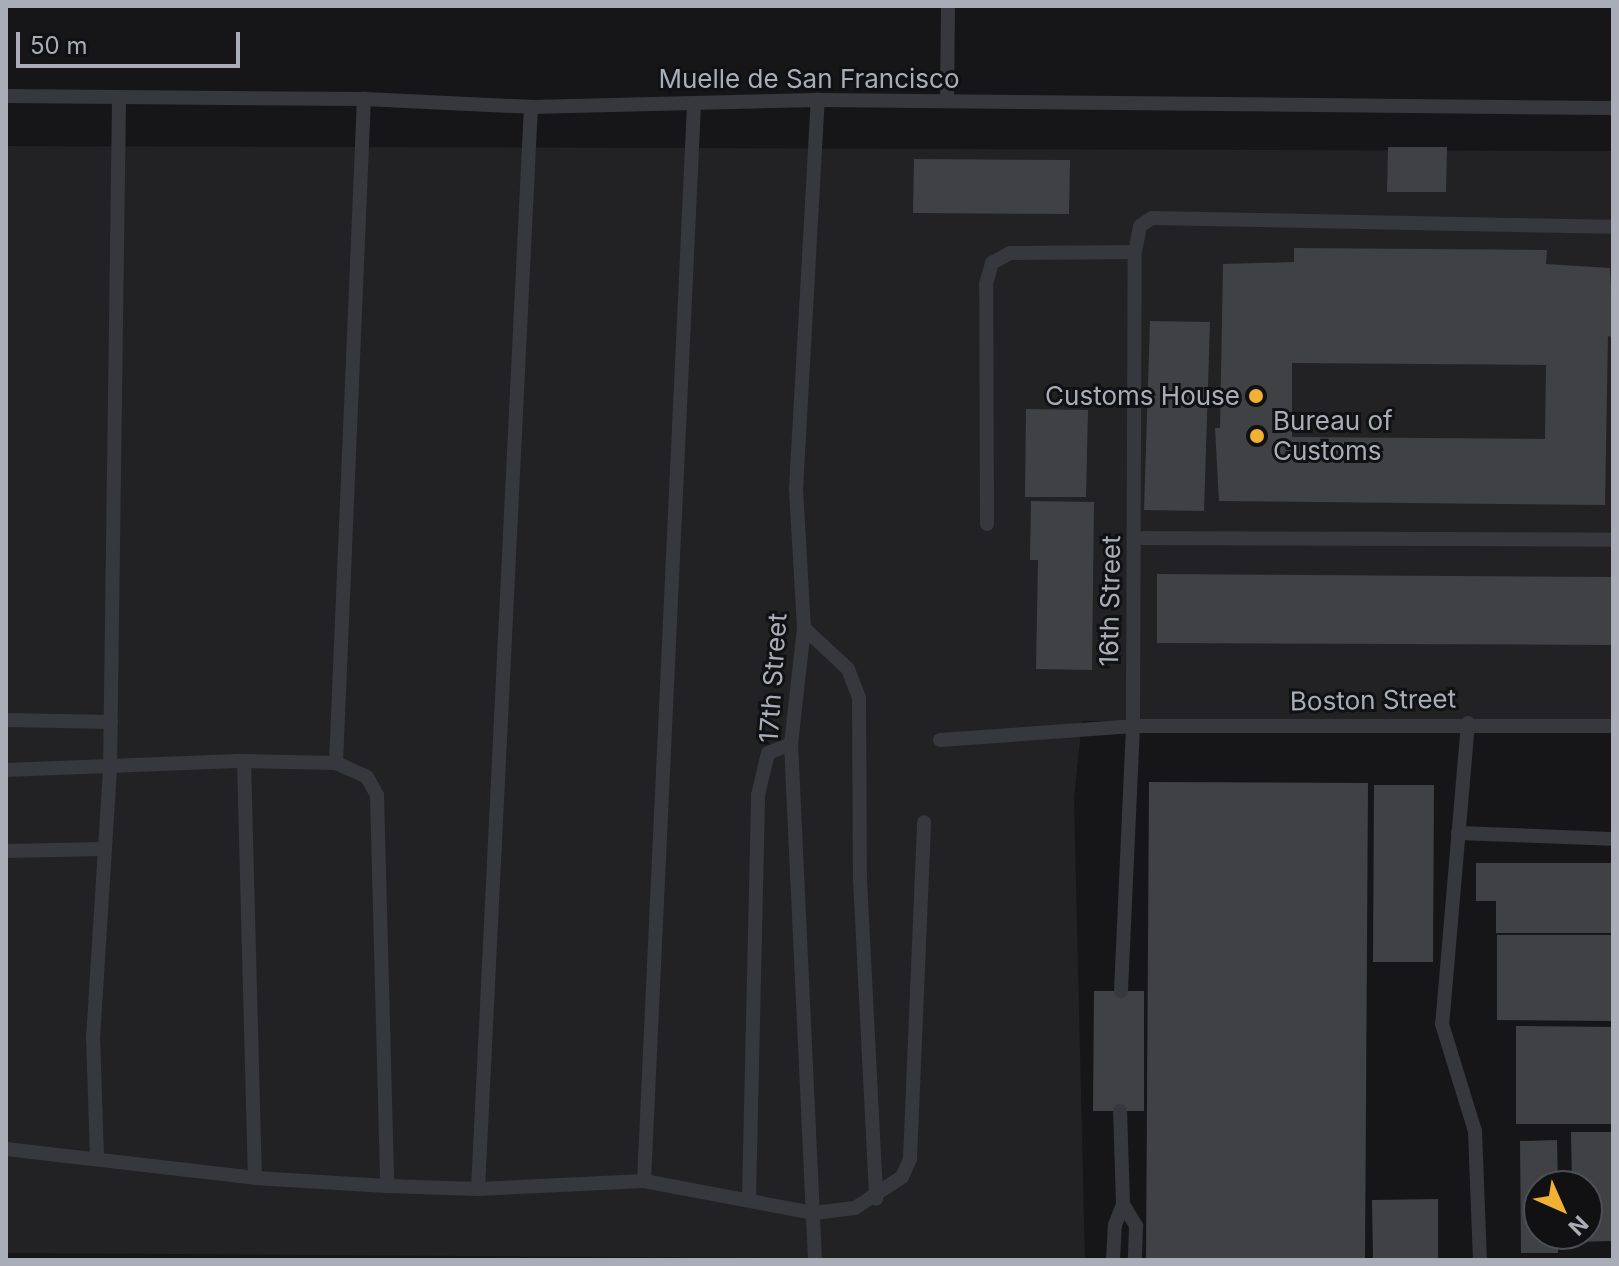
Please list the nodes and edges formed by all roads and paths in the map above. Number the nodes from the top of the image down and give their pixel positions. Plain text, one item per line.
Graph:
1 (948, 6) edge
2 (6, 96) edge
3 (119, 98) junction
4 (364, 99) junction
5 (818, 100) junction
6 (947, 101) junction
7 (694, 103) junction
8 (531, 107) junction
9 (1613, 108) edge
10 (1613, 227) edge
11 (1135, 252) junction
12 (987, 524) dead end
13 (1135, 538) junction
14 (1613, 540) edge
15 (804, 628) junction
16 (6, 720) edge
17 (111, 722) junction
18 (1468, 723) junction
19 (1133, 726) junction
20 (1613, 726) edge
21 (940, 740) dead end
22 (791, 744) junction
23 (244, 761) junction
24 (336, 763) junction
25 (110, 769) junction
26 (6, 770) edge
27 (924, 822) dead end
28 (1458, 833) junction
29 (1611, 839) dead end
30 (103, 849) junction
31 (6, 851) edge
32 (1121, 991) dead end
33 (1120, 1111) dead end
34 (6, 1149) edge
35 (97, 1157) junction
36 (255, 1178) junction
37 (644, 1181) junction
38 (387, 1186) junction
39 (478, 1189) junction
40 (749, 1197) junction
41 (876, 1199) junction
42 (1123, 1204) junction
43 (813, 1213) junction
44 (815, 1260) edge
45 (1113, 1260) edge
46 (1135, 1260) edge
47 (1480, 1260) edge

1 - 6 lane
2 - 3 lane, Muelle de San Francisco
3 - 4 lane, Muelle de San Francisco
3 - 17 lane
4 - 8 lane, Muelle de San Francisco
4 - 24 lane
5 - 6 lane, Muelle de San Francisco
5 - 7 lane, Muelle de San Francisco
5 - 15 lane, 17th Street
6 - 9 lane, Muelle de San Francisco
7 - 8 lane, Muelle de San Francisco
7 - 37 lane
8 - 39 lane
10 - 11 lane, 16th Street
11 - 12 lane
11 - 13 lane, 16th Street
13 - 14 lane
13 - 19 lane, 16th Street
15 - 22 lane, 17th Street
15 - 41 lane
16 - 17 lane
17 - 25 lane
18 - 19 lane, Boston Street
18 - 20 lane, Boston Street
18 - 28 lane
19 - 21 lane, Boston Street
19 - 32 lane, 16th Street
22 - 40 lane
22 - 43 lane, 17th Street
23 - 24 lane
23 - 25 lane
23 - 36 lane
24 - 38 lane
25 - 26 lane
25 - 30 lane
27 - 41 lane
28 - 29 lane
28 - 47 lane
30 - 31 lane
30 - 35 lane
33 - 42 lane
34 - 35 lane
35 - 36 lane
36 - 38 lane
37 - 39 lane
37 - 40 lane
38 - 39 lane
40 - 43 lane
41 - 43 lane
42 - 45 lane
42 - 46 lane
43 - 44 lane, 17th Street

